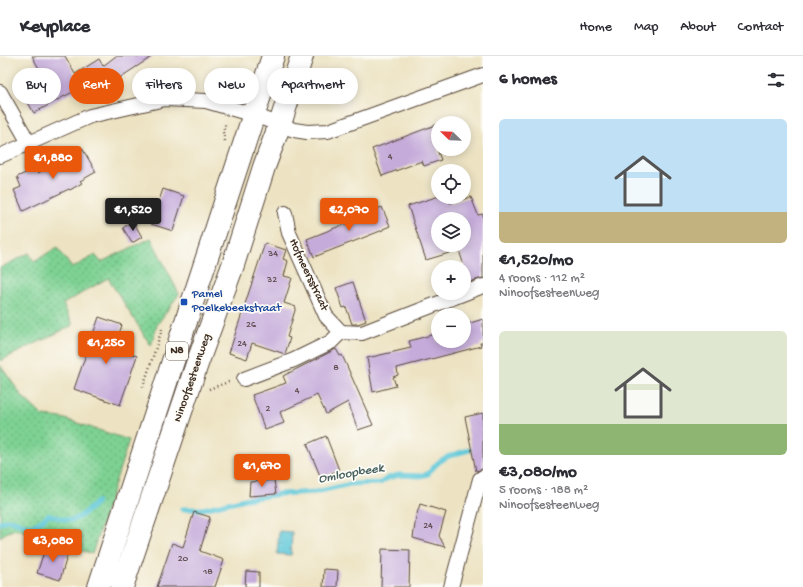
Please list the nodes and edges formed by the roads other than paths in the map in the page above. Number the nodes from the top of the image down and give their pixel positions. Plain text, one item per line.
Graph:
1 (273, 56) edge
2 (302, 56) edge
3 (483, 75) edge
4 (0, 92) edge
5 (254, 115) junction
6 (280, 124) junction
7 (29, 143) junction
8 (0, 156) edge
9 (285, 213) dead end
10 (483, 286) edge
11 (341, 332) junction
12 (244, 379) road end
13 (483, 477) edge
14 (99, 587) edge
15 (122, 587) edge
16 (451, 587) edge

1 - 5 main road, Ninoofsesteenweg / N8
2 - 6 main road, Ninoofsesteenweg / N8
3 - 6 street
4 - 7 street
5 - 6 street
5 - 7 street
5 - 14 main road, Ninoofsesteenweg / N8
6 - 15 main road, Ninoofsesteenweg / N8
7 - 8 street
9 - 11 street, Hofmeersstraat
10 - 11 street
11 - 12 street
13 - 16 street

